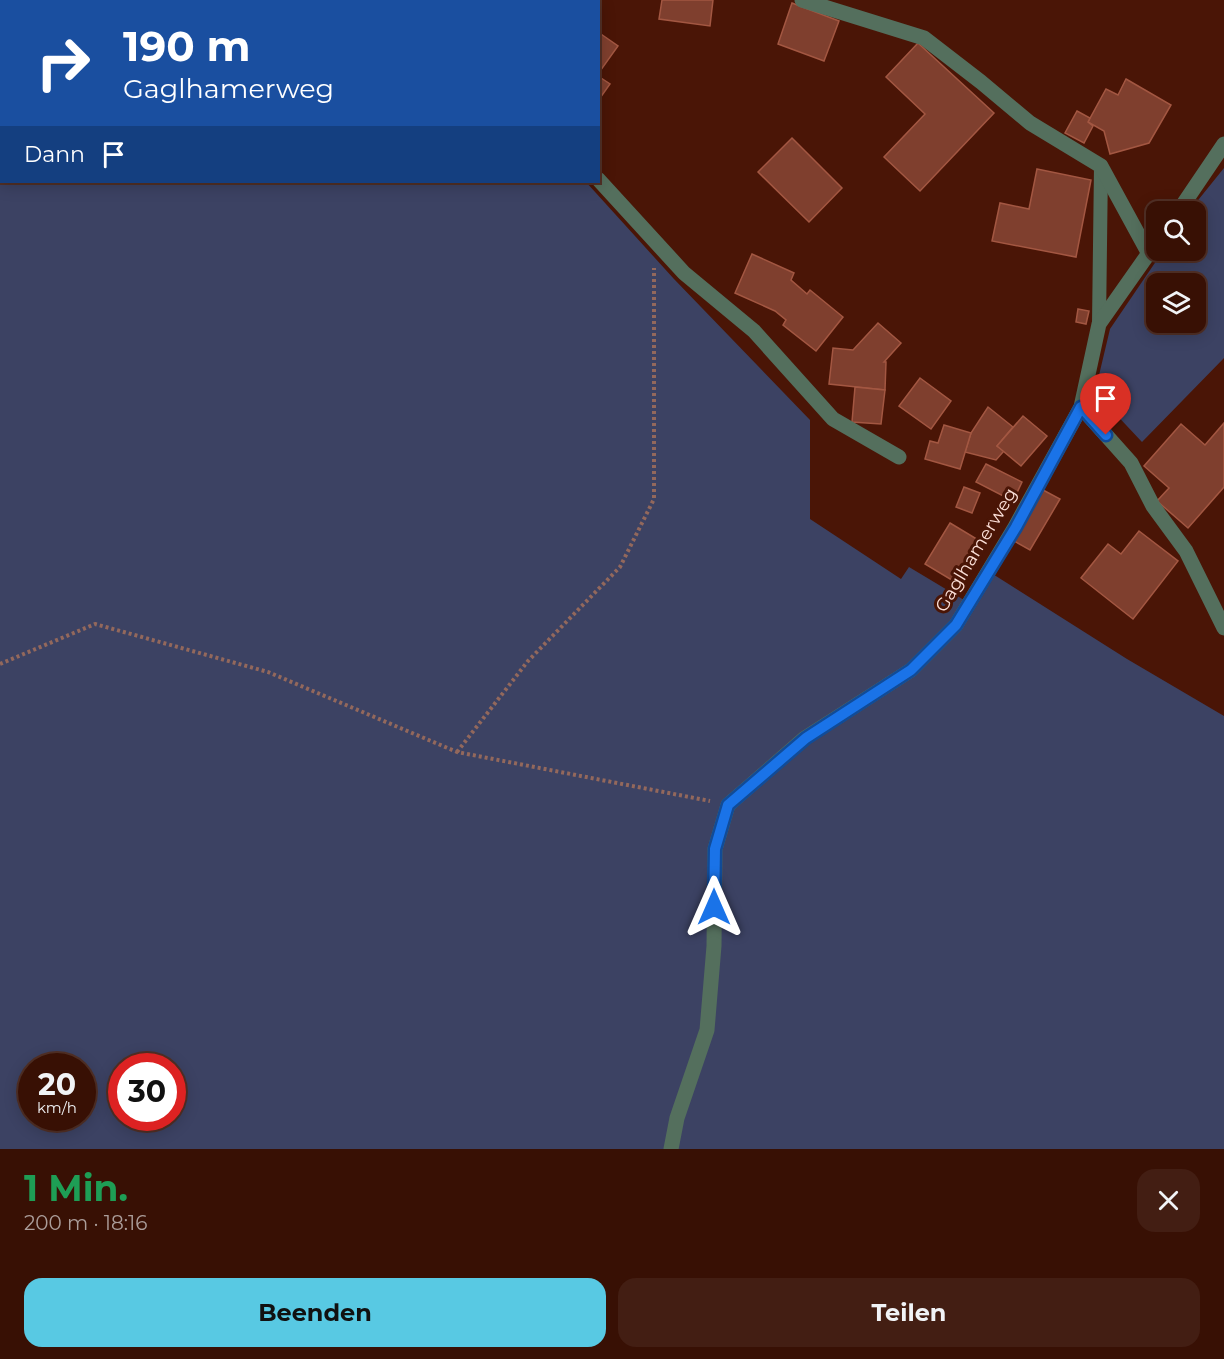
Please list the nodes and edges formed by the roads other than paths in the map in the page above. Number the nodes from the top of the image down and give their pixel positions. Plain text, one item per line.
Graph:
1 (802, 0) edge
2 (1224, 144) edge
3 (1101, 166) junction
4 (600, 181) edge
5 (1185, 201) edge
6 (1146, 237) edge
7 (1146, 258) edge
8 (1099, 324) junction
9 (1081, 407) junction
10 (899, 457) dead end
11 (1224, 628) edge
12 (671, 1149) edge

1 - 3 street
2 - 5 street
3 - 6 street, Gaglhamerweg
3 - 8 lane
4 - 10 street
7 - 8 street, Gaglhamerweg
8 - 9 street, Gaglhamerweg
9 - 11 street
9 - 12 street, Gaglhamerweg

